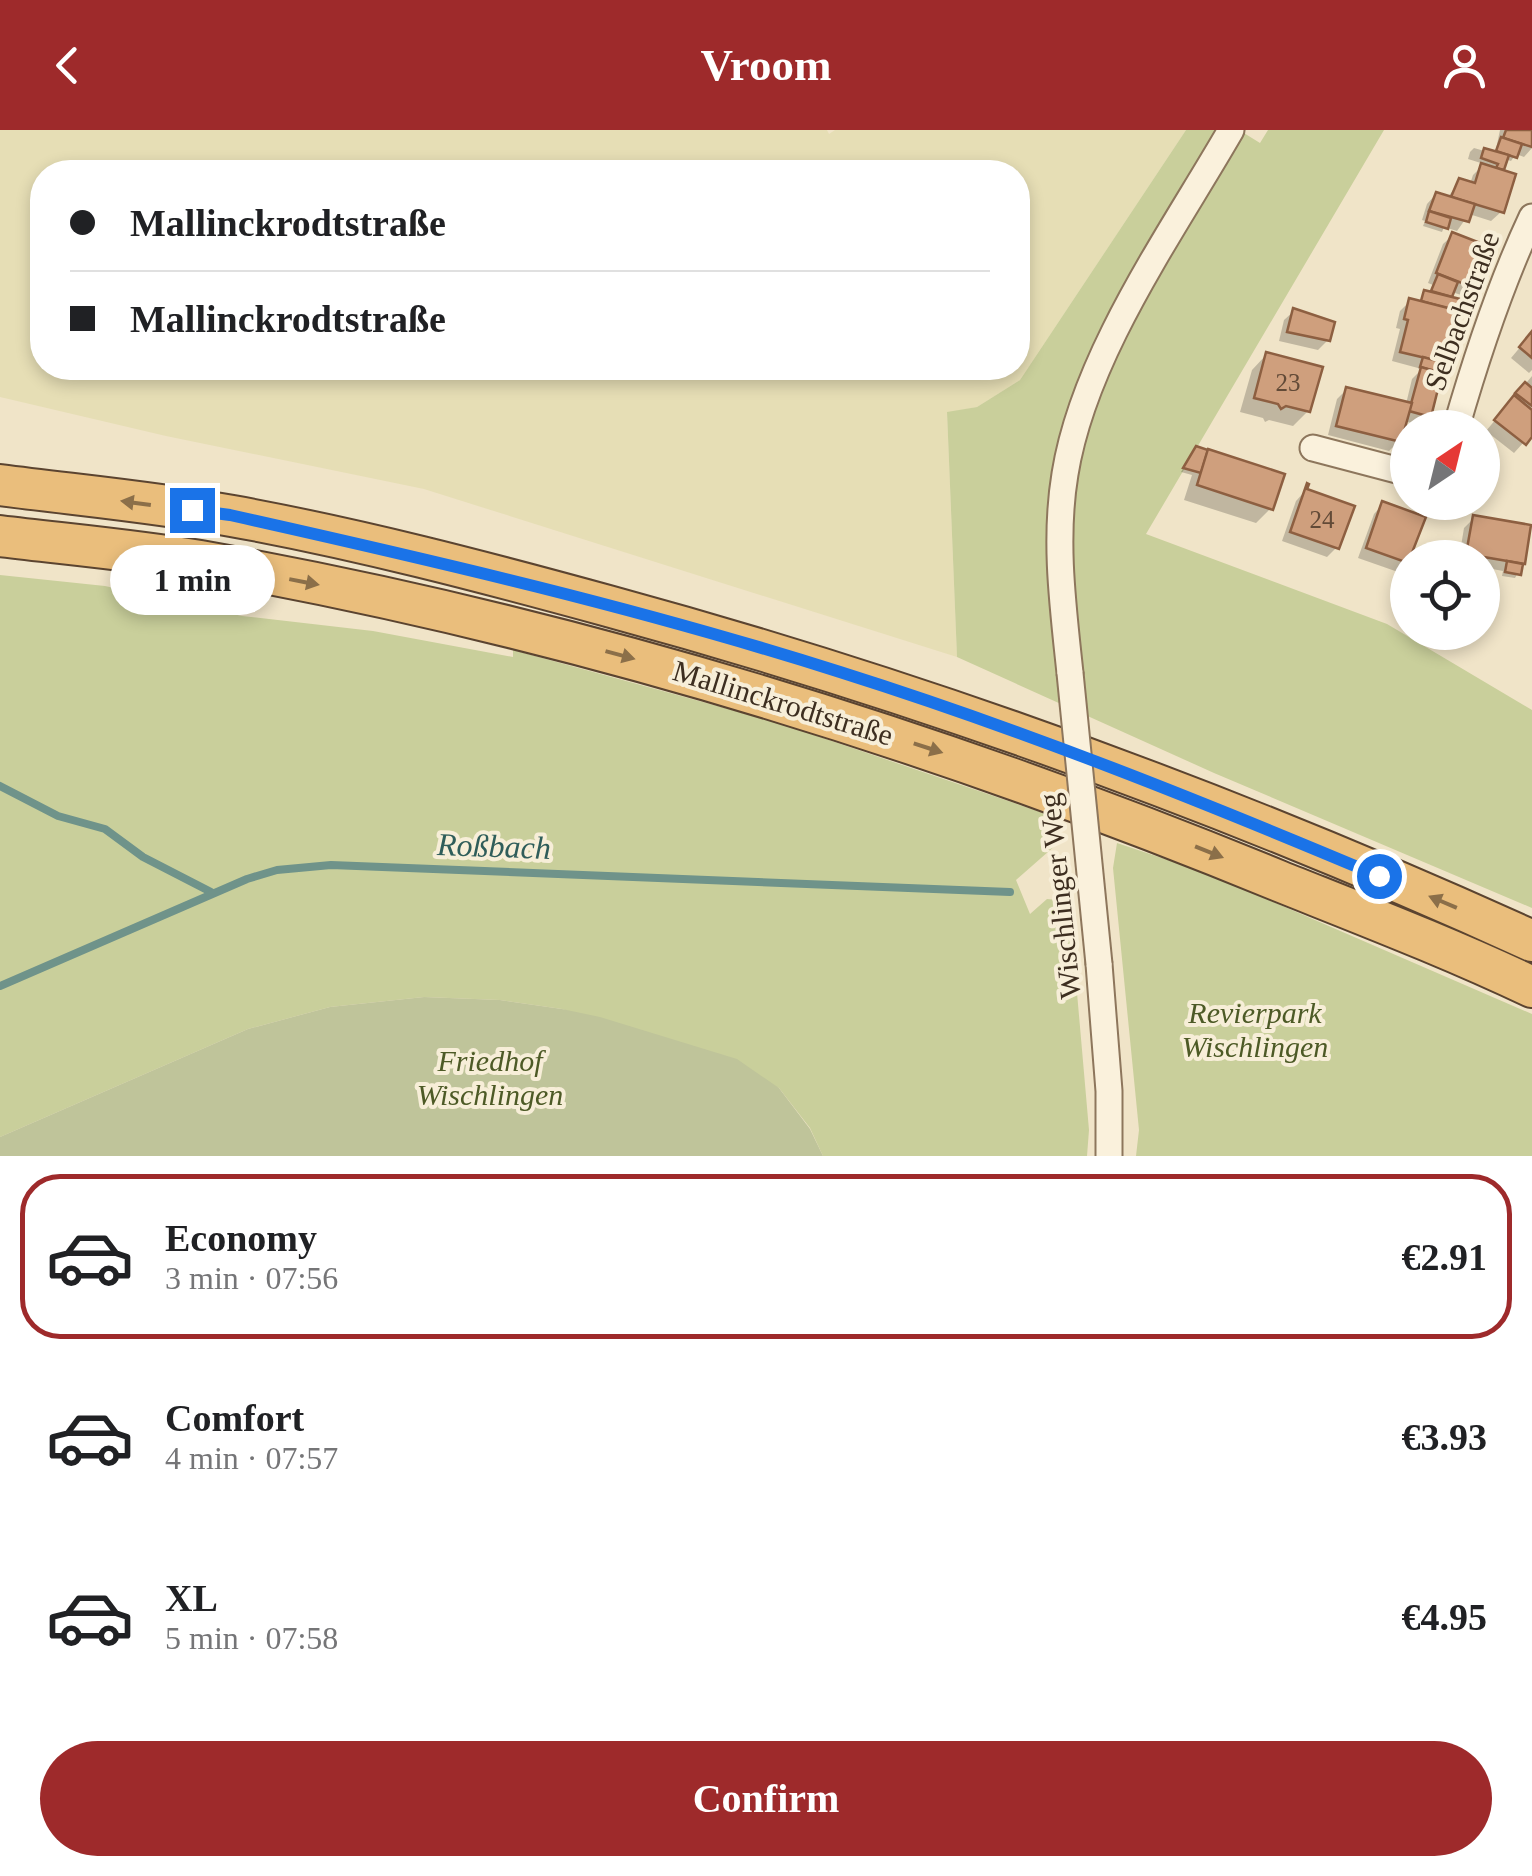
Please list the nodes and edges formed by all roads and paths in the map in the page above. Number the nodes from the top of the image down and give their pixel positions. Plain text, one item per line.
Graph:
1 (1230, 130) edge
2 (1532, 217) edge
3 (1461, 410) edge
4 (1313, 448) dead end
5 (1390, 467) edge
6 (0, 485) edge
7 (0, 536) edge
8 (1532, 941) edge
9 (1532, 987) edge
10 (1109, 1156) edge

1 - 10 street, Wischlinger Weg, bridge
2 - 3 street, Selbachstraße
4 - 5 street
8 -> 6 highway, Mallinckrodtstraße
7 -> 9 highway, Mallinckrodtstraße

